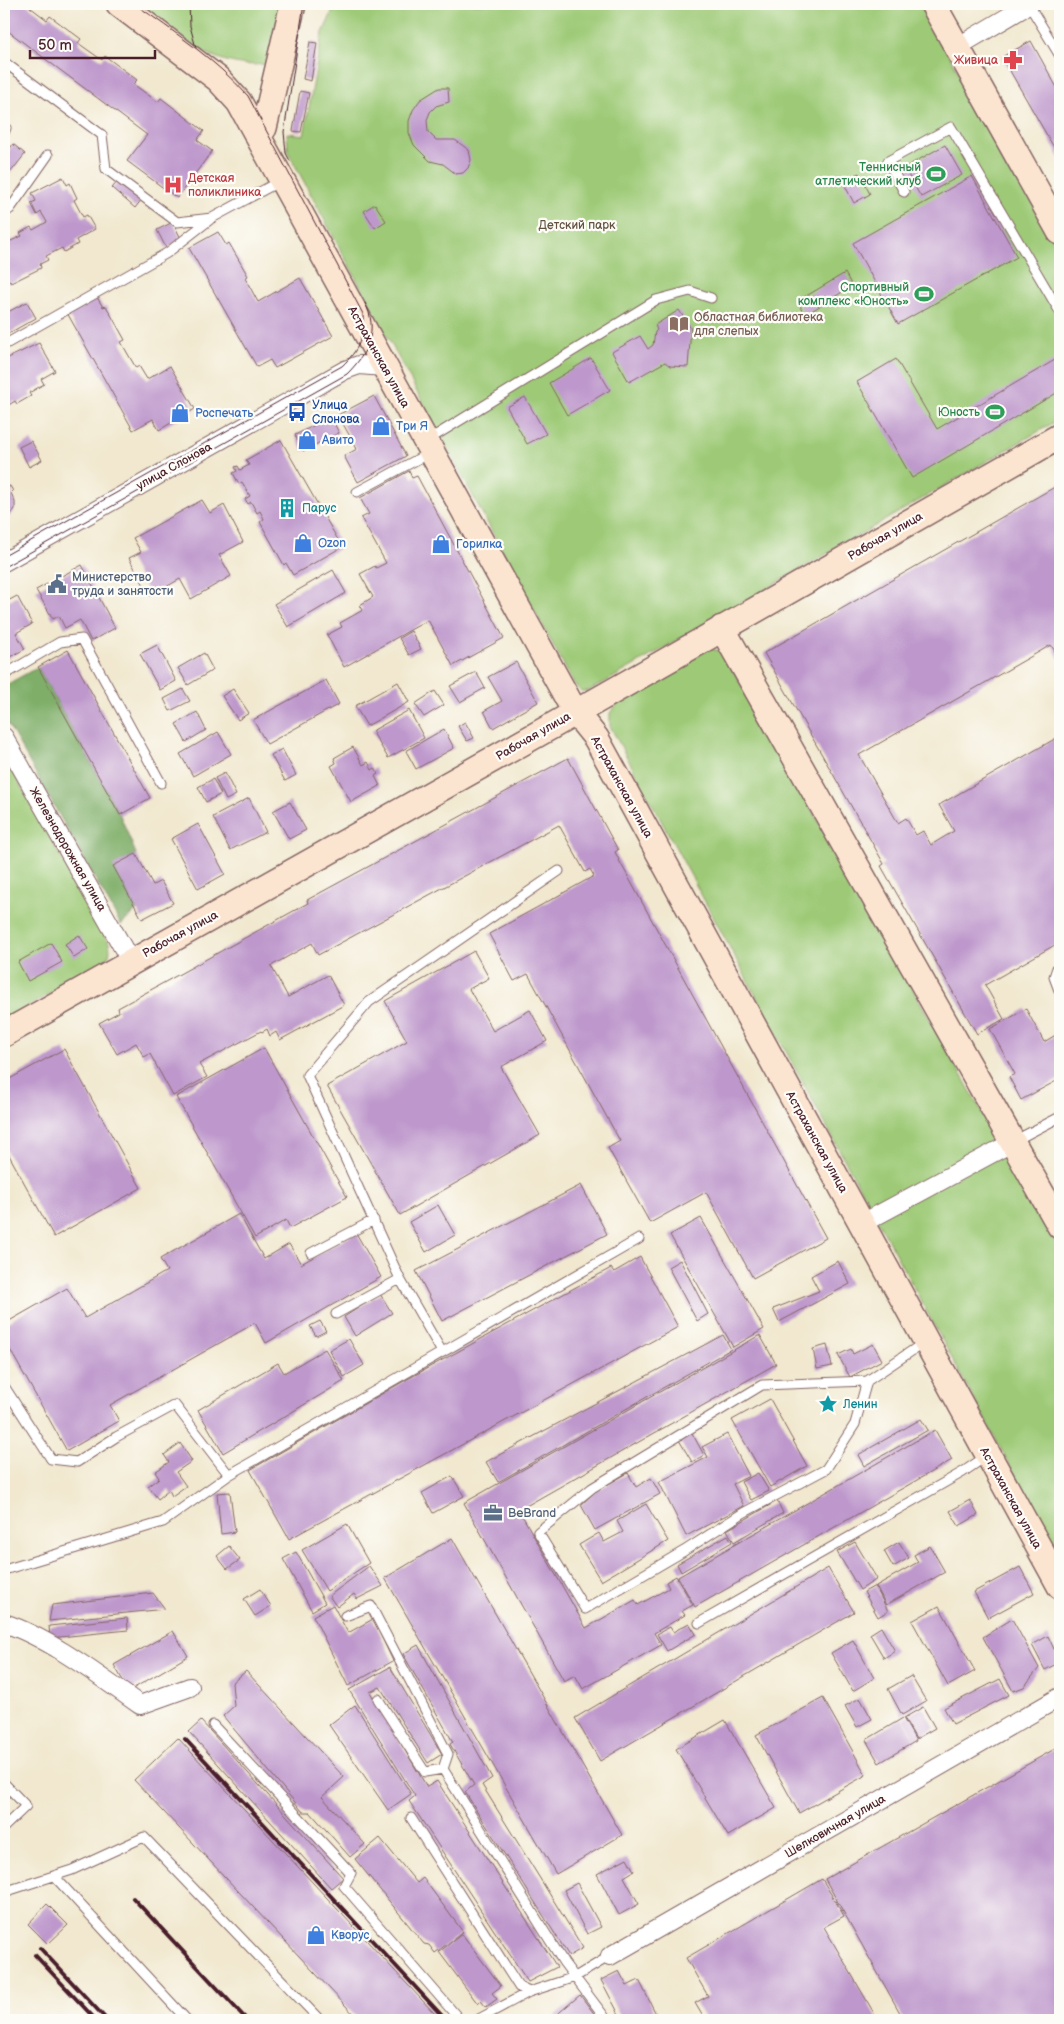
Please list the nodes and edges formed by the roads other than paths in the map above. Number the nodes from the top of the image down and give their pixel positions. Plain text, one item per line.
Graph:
1 (119, 4) edge
2 (293, 4) edge
3 (933, 4) edge
4 (1030, 4) edge
5 (957, 47) junction
6 (1060, 56) edge
7 (4, 62) edge
8 (4, 127) edge
9 (4, 133) edge
10 (258, 135) junction
11 (48, 155) dead end
12 (282, 180) junction
13 (904, 192) dead end
14 (6, 208) edge
15 (212, 218) junction
16 (1060, 232) edge
17 (712, 298) dead end
18 (1060, 312) edge
19 (368, 338) junction
20 (4, 345) edge
21 (384, 367) junction
22 (345, 370) junction
23 (1060, 436) edge
24 (428, 446) junction
25 (357, 492) dead end
26 (4, 562) edge
27 (722, 628) junction
28 (4, 675) edge
29 (575, 712) junction
30 (4, 737) edge
31 (161, 783) dead end
32 (559, 871) dead end
33 (131, 962) junction
34 (1060, 966) edge
35 (1060, 994) edge
36 (4, 1034) edge
37 (1060, 1117) edge
38 (1013, 1142) junction
39 (374, 1220) junction
40 (861, 1224) junction
41 (1060, 1226) edge
42 (639, 1239) dead end
43 (311, 1253) dead end
44 (400, 1279) junction
45 (336, 1314) dead end
46 (926, 1342) junction
47 (442, 1352) junction
48 (867, 1381) junction
49 (4, 1386) edge
50 (988, 1455) junction
51 (229, 1475) junction
52 (4, 1570) edge
53 (1060, 1586) edge
54 (345, 1616) dead end
55 (4, 1623) edge
56 (699, 1623) dead end
57 (190, 1688) dead end
58 (1060, 1697) edge
59 (378, 1699) dead end
60 (213, 1725) dead end
61 (443, 1770) junction
62 (4, 1783) edge
63 (412, 1818) dead end
64 (4, 1827) edge
65 (54, 1876) junction
66 (4, 1892) edge
67 (610, 1956) joint
68 (575, 1978) junction
69 (529, 1992) junction
70 (186, 2020) edge
71 (320, 2020) edge
72 (460, 2020) edge
73 (477, 2020) edge
74 (607, 2020) edge

1 - 10 main road, Астраханская улица
2 - 10 main road
3 - 5 main road
4 - 5 street
4 - 6 lane
5 - 16 main road
7 - 15 lane
8 - 9 lane
10 - 12 main road, Астраханская улица
11 - 14 lane
12 - 15 lane
12 - 19 main road, Астраханская улица
13 - 18 lane
15 - 20 lane
17 - 24 lane
19 - 21 main road, Астраханская улица
19 - 22 street, улица Слонова
21 - 22 street, улица Слонова
21 - 24 main road, Астраханская улица
22 - 26 street, улица Слонова
23 - 27 main road, Рабочая улица
24 - 25 lane
24 - 29 main road, Астраханская улица
27 - 29 main road, Рабочая улица
27 - 38 main road
28 - 31 lane
29 - 33 main road, Рабочая улица
29 - 40 main road, Астраханская улица
30 - 33 street, Железнодорожная улица
32 - 39 lane
33 - 36 main road, Рабочая улица
34 - 35 lane
37 - 38 lane
38 - 40 street
38 - 41 main road
39 - 43 lane
39 - 44 lane
40 - 46 main road, Астраханская улица
42 - 47 lane
44 - 45 lane
44 - 47 lane
46 - 48 lane
46 - 50 main road, Астраханская улица
47 - 51 lane
48 - 48 lane
49 - 51 lane
50 - 53 main road, Астраханская улица
50 - 56 lane
51 - 52 lane
54 - 61 lane
55 - 57 street
58 - 67 street, Шелковичная улица
59 - 61 lane
60 - 72 lane
61 - 68 lane
62 - 64 lane
63 - 69 lane
65 - 66 lane
65 - 70 lane
65 - 71 lane
67 - 68 lane
68 - 69 lane
68 - 74 lane
69 - 73 lane

